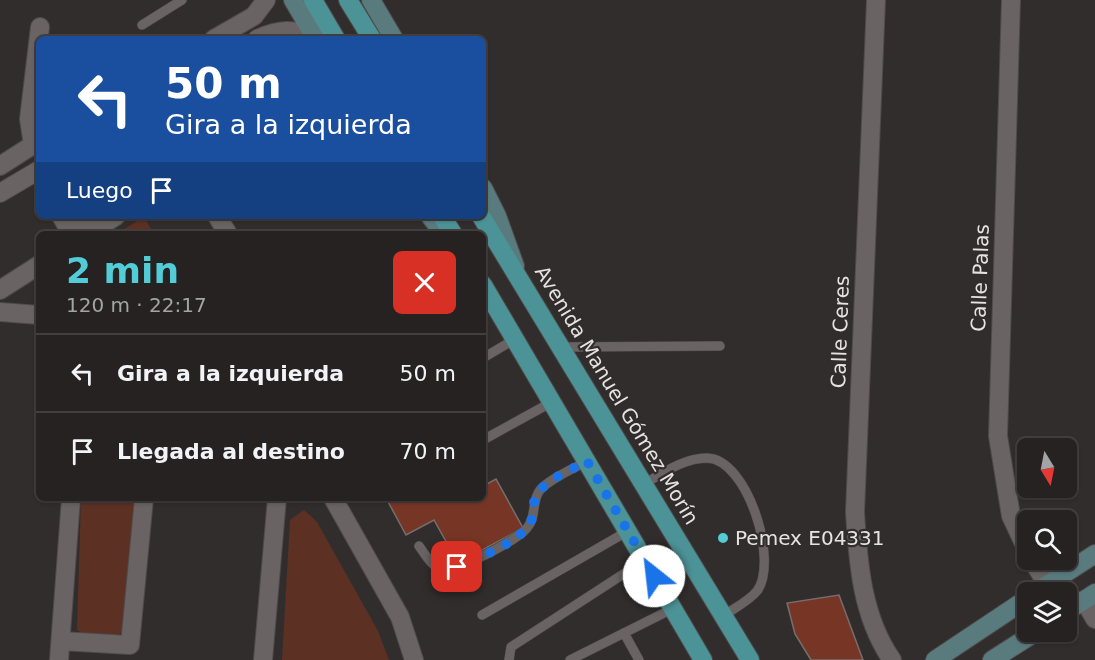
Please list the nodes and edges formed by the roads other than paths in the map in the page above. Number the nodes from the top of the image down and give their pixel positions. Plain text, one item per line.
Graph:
1 (182, 0) edge
2 (266, 0) edge
3 (293, 0) edge
4 (313, 0) edge
5 (348, 0) edge
6 (371, 0) edge
7 (876, 0) edge
8 (1011, 0) edge
9 (142, 25) dead end
10 (40, 27) dead end
11 (39, 36) edge
12 (219, 36) edge
13 (267, 36) edge
14 (312, 36) edge
15 (315, 36) edge
16 (334, 36) edge
17 (370, 36) edge
18 (392, 36) edge
19 (36, 63) edge
20 (36, 143) edge
21 (0, 166) edge
22 (36, 175) edge
23 (0, 193) edge
24 (486, 194) edge
25 (111, 219) edge
26 (432, 219) edge
27 (483, 219) edge
28 (92, 231) edge
29 (442, 231) edge
30 (36, 267) edge
31 (519, 276) junction
32 (0, 290) edge
33 (486, 290) edge
34 (0, 312) edge
35 (36, 315) edge
36 (515, 339) junction
37 (561, 346) junction
38 (720, 346) dead end
39 (486, 356) edge
40 (552, 402) junction
41 (486, 438) edge
42 (587, 461) junction
43 (644, 484) junction
44 (71, 501) edge
45 (144, 501) edge
46 (277, 501) edge
47 (335, 501) edge
48 (1017, 529) edge
49 (628, 531) junction
50 (419, 546) dead end
51 (1095, 554) edge
52 (645, 560) junction
53 (1057, 582) edge
54 (1090, 597) edge
55 (1017, 605) edge
56 (1077, 605) edge
57 (672, 609) junction
58 (482, 615) dead end
59 (723, 616) junction
60 (1095, 619) edge
61 (624, 633) junction
62 (60, 641) junction
63 (1020, 642) edge
64 (59, 660) edge
65 (263, 660) edge
66 (414, 660) edge
67 (509, 660) edge
68 (570, 660) edge
69 (639, 660) edge
70 (703, 660) edge
71 (750, 660) edge
72 (892, 660) edge
73 (935, 660) edge
74 (992, 660) edge

1 - 9 lane
2 - 12 street
3 - 15 street
4 - 16 main road
5 - 17 main road
6 - 18 street
7 - 72 street, Calle Ceres
8 - 48 street, Calle Palas
10 - 11 street
13 - 14 street
19 - 20 street
20 - 21 street
22 - 23 street
24 - 31 street
25 - 28 street
26 - 29 street
27 - 31 main road, Avenida Manuel Gómez Morín
30 - 32 street
31 - 37 main road, Avenida Manuel Gómez Morín
33 - 36 main road
34 - 35 street
36 - 39 lane
36 - 40 main road
37 - 38 lane
37 - 43 main road, Avenida Manuel Gómez Morín
40 - 41 lane
40 - 42 main road
42 - 49 main road
42 - 50 lane
43 - 59 main road, Avenida Manuel Gómez Morín
43 - 59 lane
44 - 62 street
45 - 62 street
46 - 65 street
47 - 66 street
49 - 52 main road
49 - 58 lane
51 - 53 street
52 - 57 main road
52 - 67 lane
54 - 56 street
54 - 60 street
55 - 73 street
57 - 61 lane
57 - 70 main road
59 - 71 main road, Avenida Manuel Gómez Morín
61 - 68 lane
61 - 69 lane
62 - 64 street
63 - 74 street

